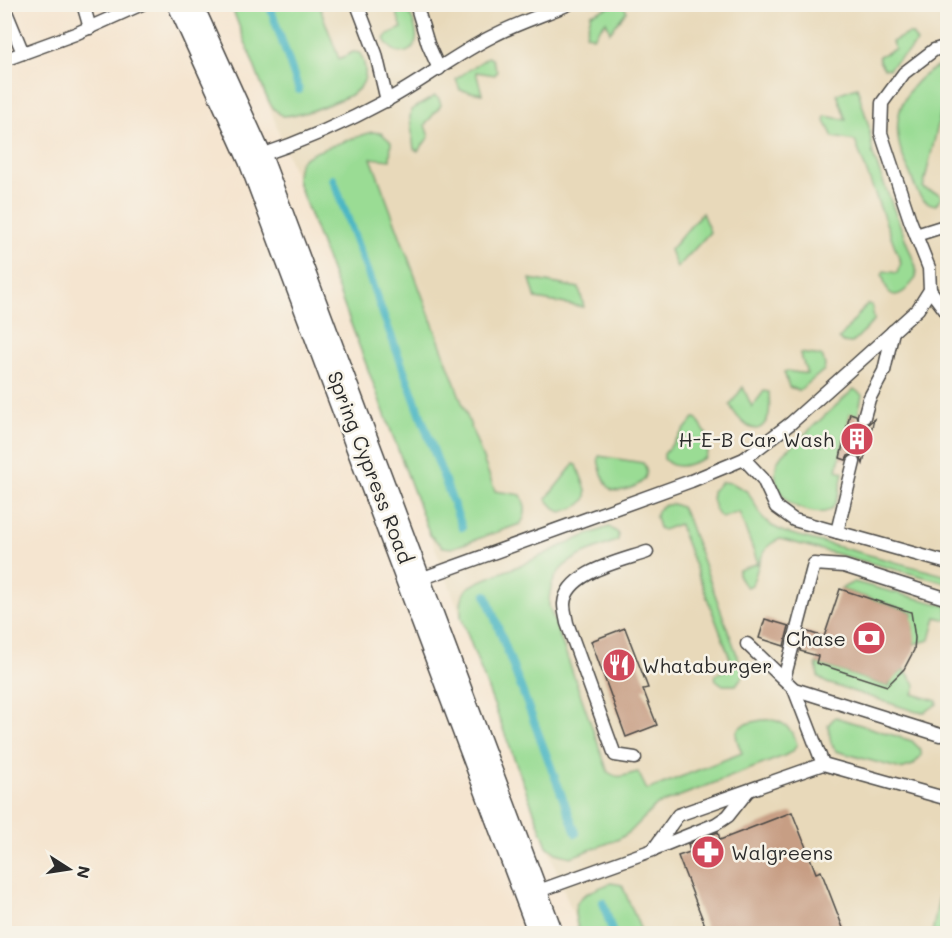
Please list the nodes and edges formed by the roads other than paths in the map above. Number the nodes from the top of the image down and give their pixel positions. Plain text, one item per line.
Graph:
1 (83, 4) edge
2 (142, 4) edge
3 (185, 4) edge
4 (357, 4) edge
5 (416, 4) edge
6 (569, 4) edge
7 (4, 7) edge
8 (90, 28) junction
9 (948, 46) edge
10 (23, 53) junction
11 (4, 60) edge
12 (439, 69) junction
13 (387, 100) junction
14 (255, 158) junction
15 (948, 225) edge
16 (916, 236) junction
17 (930, 290) junction
18 (948, 314) edge
19 (893, 331) junction
20 (864, 417) dead end
21 (744, 459) junction
22 (854, 462) dead end
23 (837, 532) junction
24 (647, 552) dead end
25 (948, 563) edge
26 (414, 581) junction
27 (948, 598) edge
28 (747, 644) dead end
29 (784, 679) junction
30 (794, 689) junction
31 (940, 735) dead end
32 (635, 758) dead end
33 (823, 764) junction
34 (747, 791) junction
35 (948, 799) edge
36 (653, 849) junction
37 (533, 893) junction
38 (546, 933) edge

1 - 8 lane
2 - 8 lane
3 - 14 main road, Spring Cypress Road
4 - 13 lane
5 - 12 lane
6 - 12 lane
7 - 10 lane
8 - 10 lane
9 - 16 lane
10 - 11 lane
12 - 13 lane
13 - 14 lane
14 - 26 main road, Spring Cypress Road
15 - 16 lane
16 - 17 lane
17 - 18 lane
17 - 19 lane
19 - 20 lane
19 - 21 lane
21 - 23 lane
21 - 26 lane
22 - 23 lane
23 - 25 lane
24 - 32 lane
26 - 37 main road, Spring Cypress Road
27 - 29 lane
28 - 29 lane
29 - 30 lane
30 - 31 lane
30 - 33 lane
33 - 34 lane
33 - 35 lane
34 - 36 lane
34 - 36 lane
36 - 37 lane
37 - 38 main road, Spring Cypress Road

